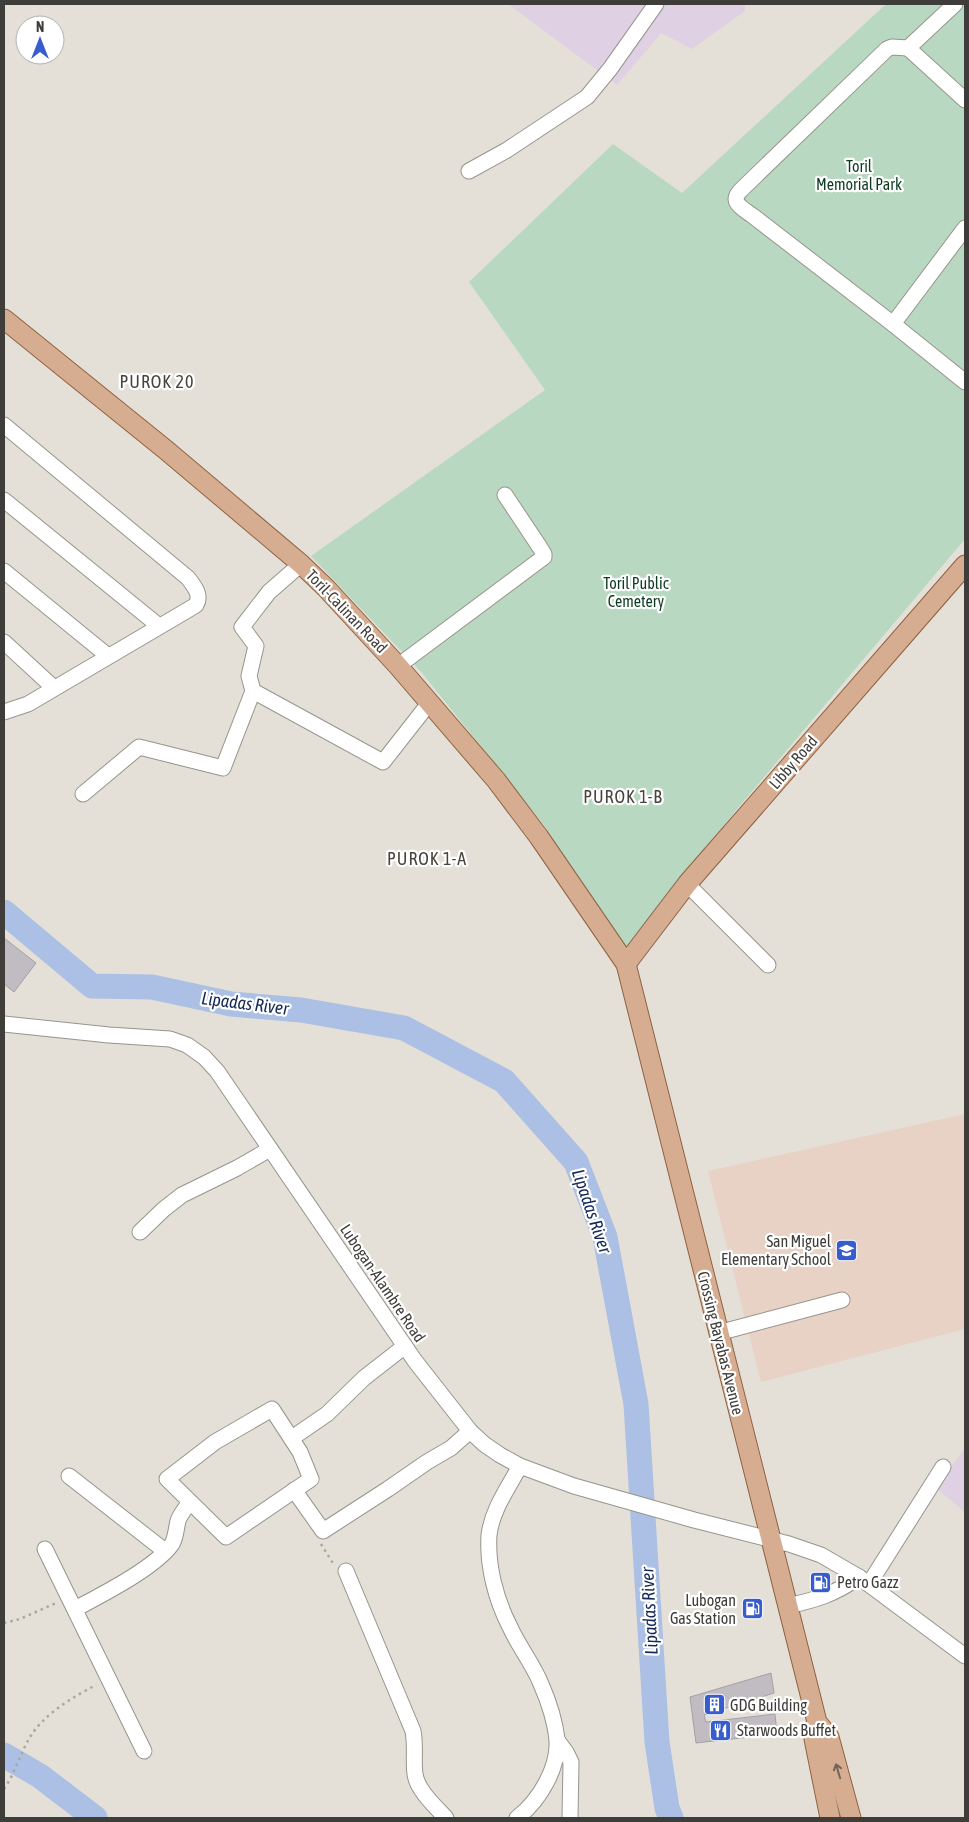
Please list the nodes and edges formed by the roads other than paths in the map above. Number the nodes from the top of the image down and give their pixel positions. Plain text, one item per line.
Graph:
1 (656, 4) edge
2 (954, 4) edge
3 (908, 48) junction
4 (965, 100) edge
5 (469, 171) dead end
6 (965, 228) edge
7 (893, 324) junction
8 (6, 325) edge
9 (965, 382) edge
10 (4, 425) edge
11 (505, 495) dead end
12 (4, 500) edge
13 (301, 564) junction
14 (965, 564) edge
15 (4, 571) edge
16 (159, 626) junction
17 (4, 642) edge
18 (108, 656) junction
19 (398, 666) junction
20 (54, 688) junction
21 (253, 691) junction
22 (430, 702) junction
23 (4, 712) edge
24 (83, 794) dead end
25 (687, 884) junction
26 (626, 964) junction
27 (768, 965) dead end
28 (4, 1024) edge
29 (270, 1149) junction
30 (140, 1232) dead end
31 (842, 1300) dead end
32 (718, 1333) junction
33 (405, 1346) junction
34 (470, 1432) junction
35 (292, 1438) junction
36 (520, 1466) junction
37 (943, 1467) dead end
38 (69, 1476) dead end
39 (294, 1490) junction
40 (190, 1502) junction
41 (770, 1539) junction
42 (45, 1549) dead end
43 (165, 1551) junction
44 (346, 1572) road end
45 (864, 1581) junction
46 (72, 1603) junction
47 (788, 1606) junction
48 (965, 1656) edge
49 (817, 1722) junction
50 (557, 1740) junction
51 (144, 1751) dead end
52 (446, 1818) edge
53 (517, 1818) edge
54 (570, 1818) edge
55 (830, 1818) edge
56 (851, 1818) edge

1 - 5 street
2 - 3 street
3 - 4 street
3 - 7 street
6 - 7 street
7 - 9 street
8 - 13 main road, Toril-Calinan Road
10 - 16 street
11 - 19 street
12 - 16 street
13 - 19 main road, Toril-Calinan Road
13 - 21 street
14 - 25 main road, Libby Road
15 - 18 street
16 - 18 street
17 - 20 street
18 - 20 street
19 - 22 main road, Toril-Calinan Road
20 - 23 street
21 - 22 street
21 - 24 street
22 - 26 main road, Toril-Calinan Road
25 - 26 main road, Libby Road
25 - 27 street
26 - 32 main road, Crossing Bayabas Avenue
28 - 29 street, Lubogan-Alambre Road
29 - 30 street
29 - 33 street, Lubogan-Alambre Road
31 - 32 street
32 - 41 main road, Crossing Bayabas Avenue
33 - 34 street, Lubogan-Alambre Road
33 - 35 street
34 - 36 street, Lubogan-Alambre Road
34 - 39 street
35 - 39 street
35 - 40 street
36 - 41 street, Lubogan-Alambre Road
36 - 50 street
37 - 45 street
38 - 43 street
39 - 40 street
40 - 43 street
41 - 45 street, Lubogan-Alambre Road
41 - 47 main road, Crossing Bayabas Avenue
42 - 46 street
43 - 46 street
44 - 52 street
45 - 47 street
45 - 48 street, Lubogan-Alambre Road
46 - 51 street
47 - 49 main road, Crossing Bayabas Avenue
49 - 55 main road, Crossing Bayabas Avenue
56 -> 49 main road, Crossing Bayabas Avenue
50 - 53 street
50 - 54 street

